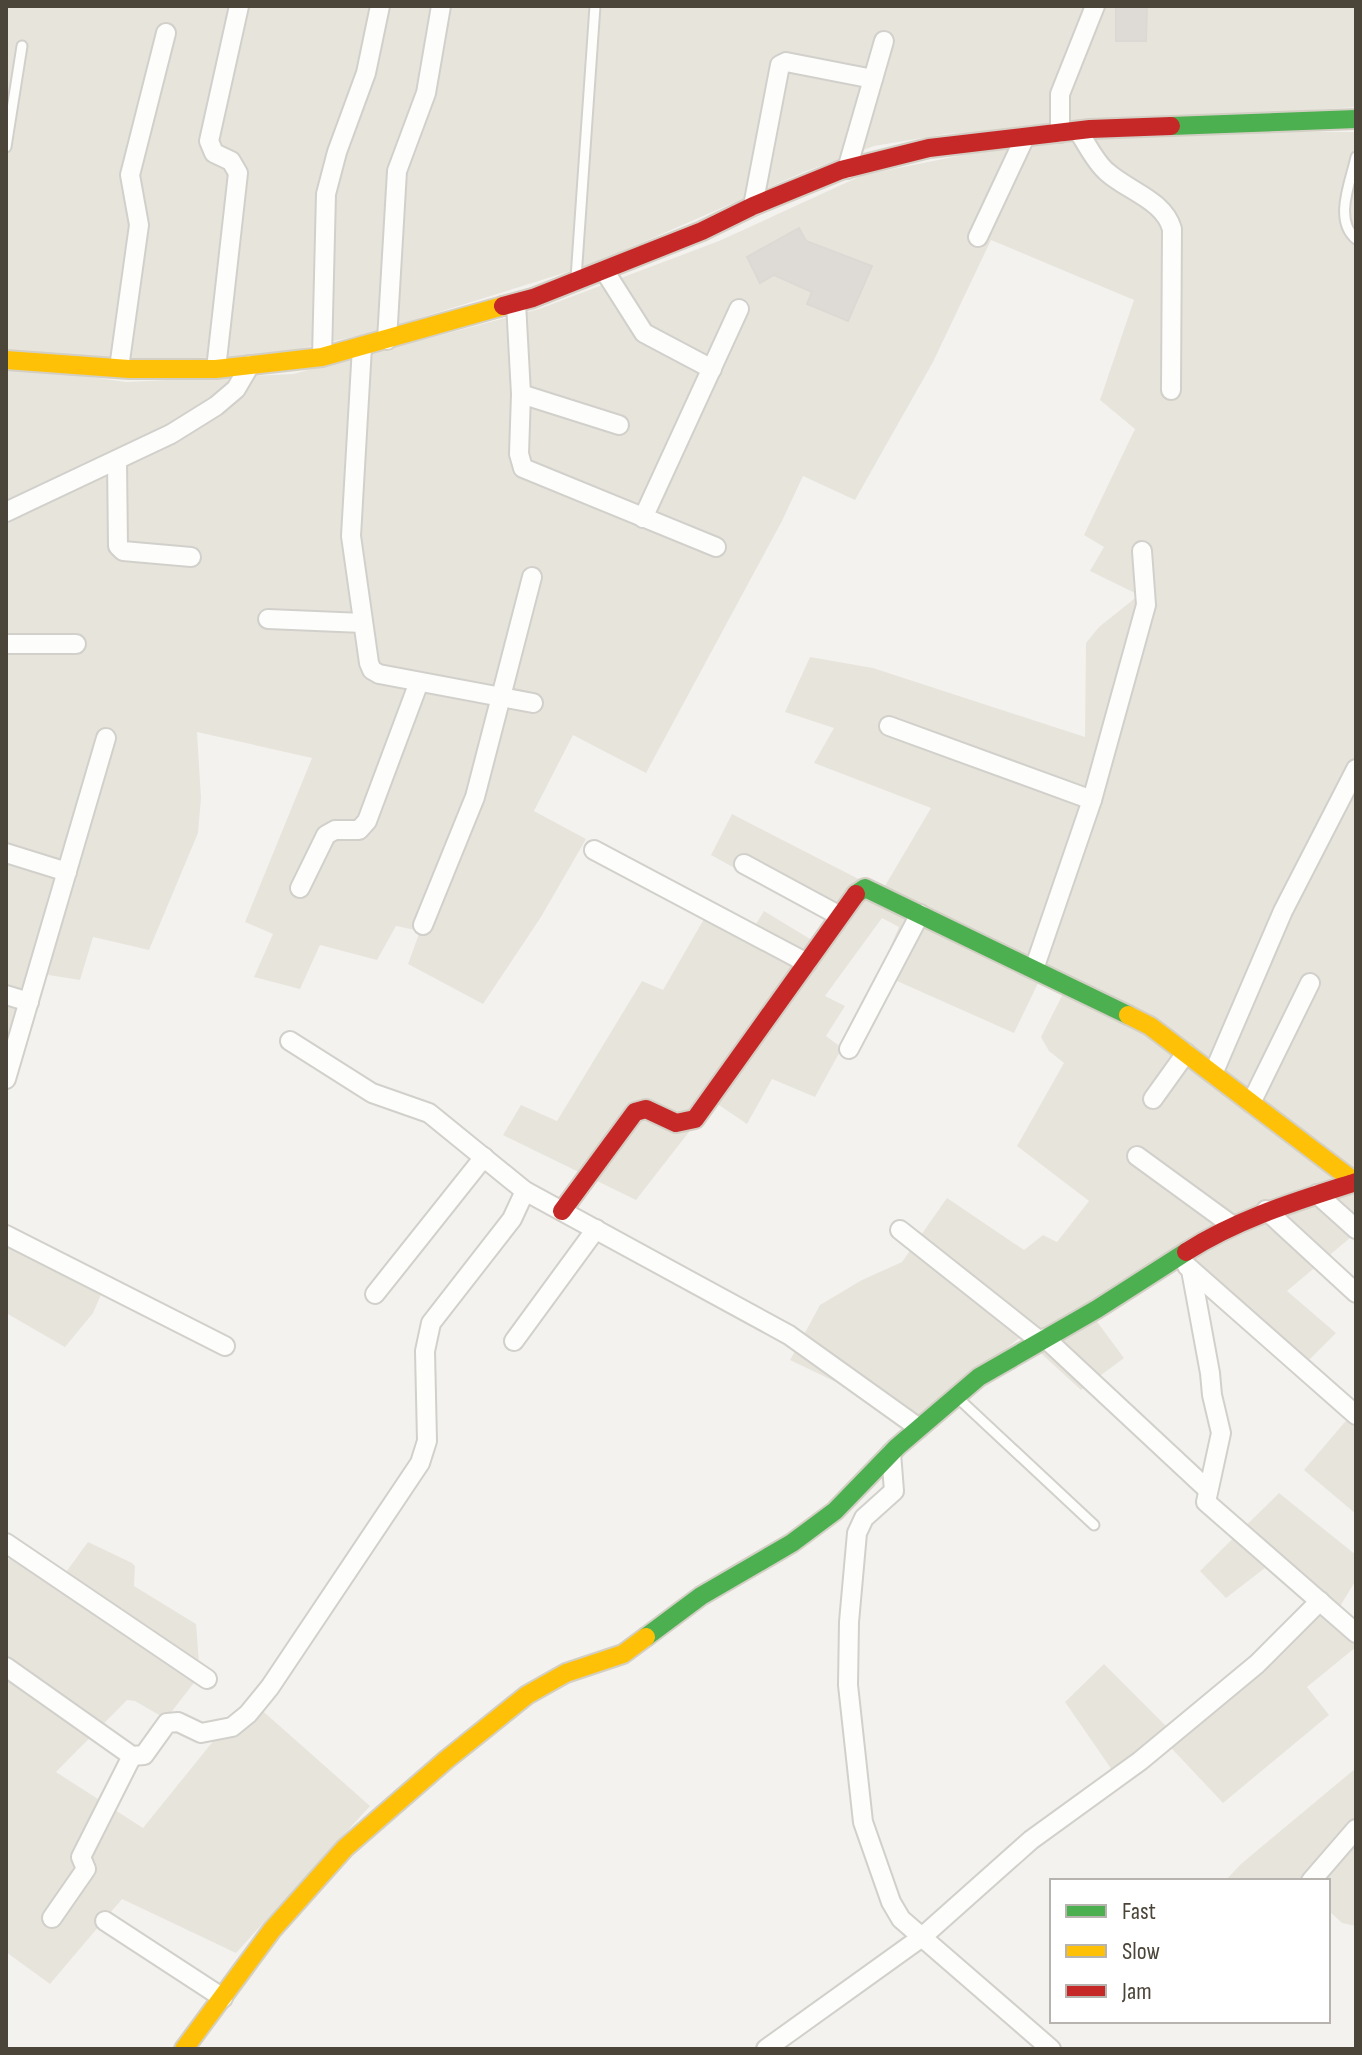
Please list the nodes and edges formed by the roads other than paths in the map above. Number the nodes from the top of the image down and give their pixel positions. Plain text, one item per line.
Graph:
1 (239, 6) edge
2 (380, 6) edge
3 (441, 6) edge
4 (595, 6) edge
5 (1095, 6) edge
6 (166, 33) dead end
7 (884, 41) dead end
8 (22, 46) dead end
9 (873, 79) junction
10 (1356, 119) edge
11 (1069, 132) junction
12 (1025, 137) junction
13 (6, 147) edge
14 (1356, 157) edge
15 (847, 169) junction
16 (753, 206) junction
17 (978, 237) dead end
18 (1356, 239) edge
19 (604, 270) junction
20 (576, 281) junction
21 (516, 303) junction
22 (739, 309) dead end
23 (387, 340) junction
24 (362, 347) junction
25 (322, 357) junction
26 (6, 360) edge
27 (250, 365) junction
28 (119, 368) junction
29 (216, 369) junction
30 (712, 369) junction
31 (1171, 390) dead end
32 (521, 394) junction
33 (619, 425) dead end
34 (117, 460) junction
35 (6, 512) edge
36 (643, 518) junction
37 (716, 547) dead end
38 (1142, 551) dead end
39 (191, 557) dead end
40 (532, 577) dead end
41 (268, 619) dead end
42 (363, 623) junction
43 (6, 644) edge
44 (76, 644) dead end
45 (419, 682) junction
46 (502, 698) junction
47 (533, 703) dead end
48 (889, 726) dead end
49 (106, 738) dead end
50 (1356, 769) edge
51 (1350, 795) edge
52 (1092, 800) junction
53 (594, 850) dead end
54 (6, 853) edge
55 (744, 864) dead end
56 (67, 872) junction
57 (300, 888) dead end
58 (920, 914) junction
59 (840, 916) junction
60 (423, 925) dead end
61 (807, 963) junction
62 (1034, 969) junction
63 (1310, 983) dead end
64 (6, 995) edge
65 (29, 1002) junction
66 (290, 1041) dead end
67 (849, 1049) dead end
68 (1186, 1053) junction
69 (9, 1057) edge
70 (1213, 1074) junction
71 (6, 1079) edge
72 (1153, 1099) dead end
73 (1251, 1103) junction
74 (1137, 1156) dead end
75 (484, 1157) junction
76 (1356, 1182) edge
77 (525, 1191) junction
78 (1317, 1194) junction
79 (1266, 1210) junction
80 (562, 1211) junction
81 (1233, 1226) junction
82 (596, 1229) junction
83 (1356, 1229) edge
84 (900, 1230) dead end
85 (6, 1235) edge
86 (1185, 1263) junction
87 (1356, 1293) edge
88 (375, 1294) dead end
89 (1043, 1340) junction
90 (514, 1341) dead end
91 (225, 1346) dead end
92 (956, 1396) junction
93 (1356, 1415) edge
94 (919, 1428) junction
95 (891, 1453) junction
96 (1207, 1489) junction
97 (1094, 1525) dead end
98 (6, 1543) edge
99 (1320, 1601) junction
100 (1356, 1633) edge
101 (6, 1667) edge
102 (207, 1679) dead end
103 (132, 1756) junction
104 (1356, 1829) edge
105 (1313, 1879) edge
106 (52, 1918) dead end
107 (105, 1921) dead end
108 (922, 1937) junction
109 (223, 1998) junction
110 (184, 2049) edge
111 (766, 2049) edge
112 (1051, 2049) edge

1 - 29 street
2 - 25 street
3 - 23 street
4 - 20 lane
5 - 11 street
6 - 28 street
7 - 9 street
8 - 13 lane
9 - 15 street
9 - 16 street
10 - 11 street
11 - 12 street
11 - 31 street
12 - 15 street
12 - 17 street
14 - 18 lane
15 - 16 street
16 - 19 street
19 - 20 street
19 - 30 street
20 - 21 street
21 - 23 street
21 - 32 street
22 - 30 street
23 - 24 street
24 - 25 street
24 - 42 street
25 - 27 street
26 - 28 street
27 - 29 street
27 - 34 street
28 - 29 street
30 - 36 street
32 - 33 street
32 - 36 street
34 - 35 street
34 - 39 street
36 - 37 street
38 - 52 street
40 - 46 street
41 - 42 street
42 - 45 street
43 - 44 street
45 - 46 street
45 - 57 street
46 - 47 street
46 - 60 street
48 - 52 street
49 - 56 street
50 - 51 street
51 - 70 street
52 - 62 street
53 - 61 street
54 - 56 street
55 - 59 street
56 - 65 street
58 - 59 street
58 - 62 street
58 - 67 street
59 - 61 street
61 - 80 street
62 - 68 street
63 - 73 street
64 - 65 street
65 - 69 street
66 - 75 street
68 - 70 street
68 - 72 street
69 - 71 street
70 - 73 street
73 - 76 street
74 - 81 street
75 - 77 street
75 - 88 street
76 - 78 street
77 - 80 street
77 - 103 street
78 - 79 street
78 - 83 street
79 - 81 street
79 - 87 street
80 - 82 street
81 - 86 street
82 - 90 street
82 - 94 street
84 - 89 street
85 - 91 street
86 - 89 street
86 - 93 street
86 - 96 street
89 - 92 street
89 - 96 street
92 - 94 street
92 - 97 lane
94 - 95 street
95 - 108 street
95 - 109 street
96 - 99 street
98 - 102 street
99 - 100 street
99 - 108 street
101 - 103 street
103 - 106 street
104 - 105 street
107 - 109 street
108 - 111 street
108 - 112 street
109 - 110 street

